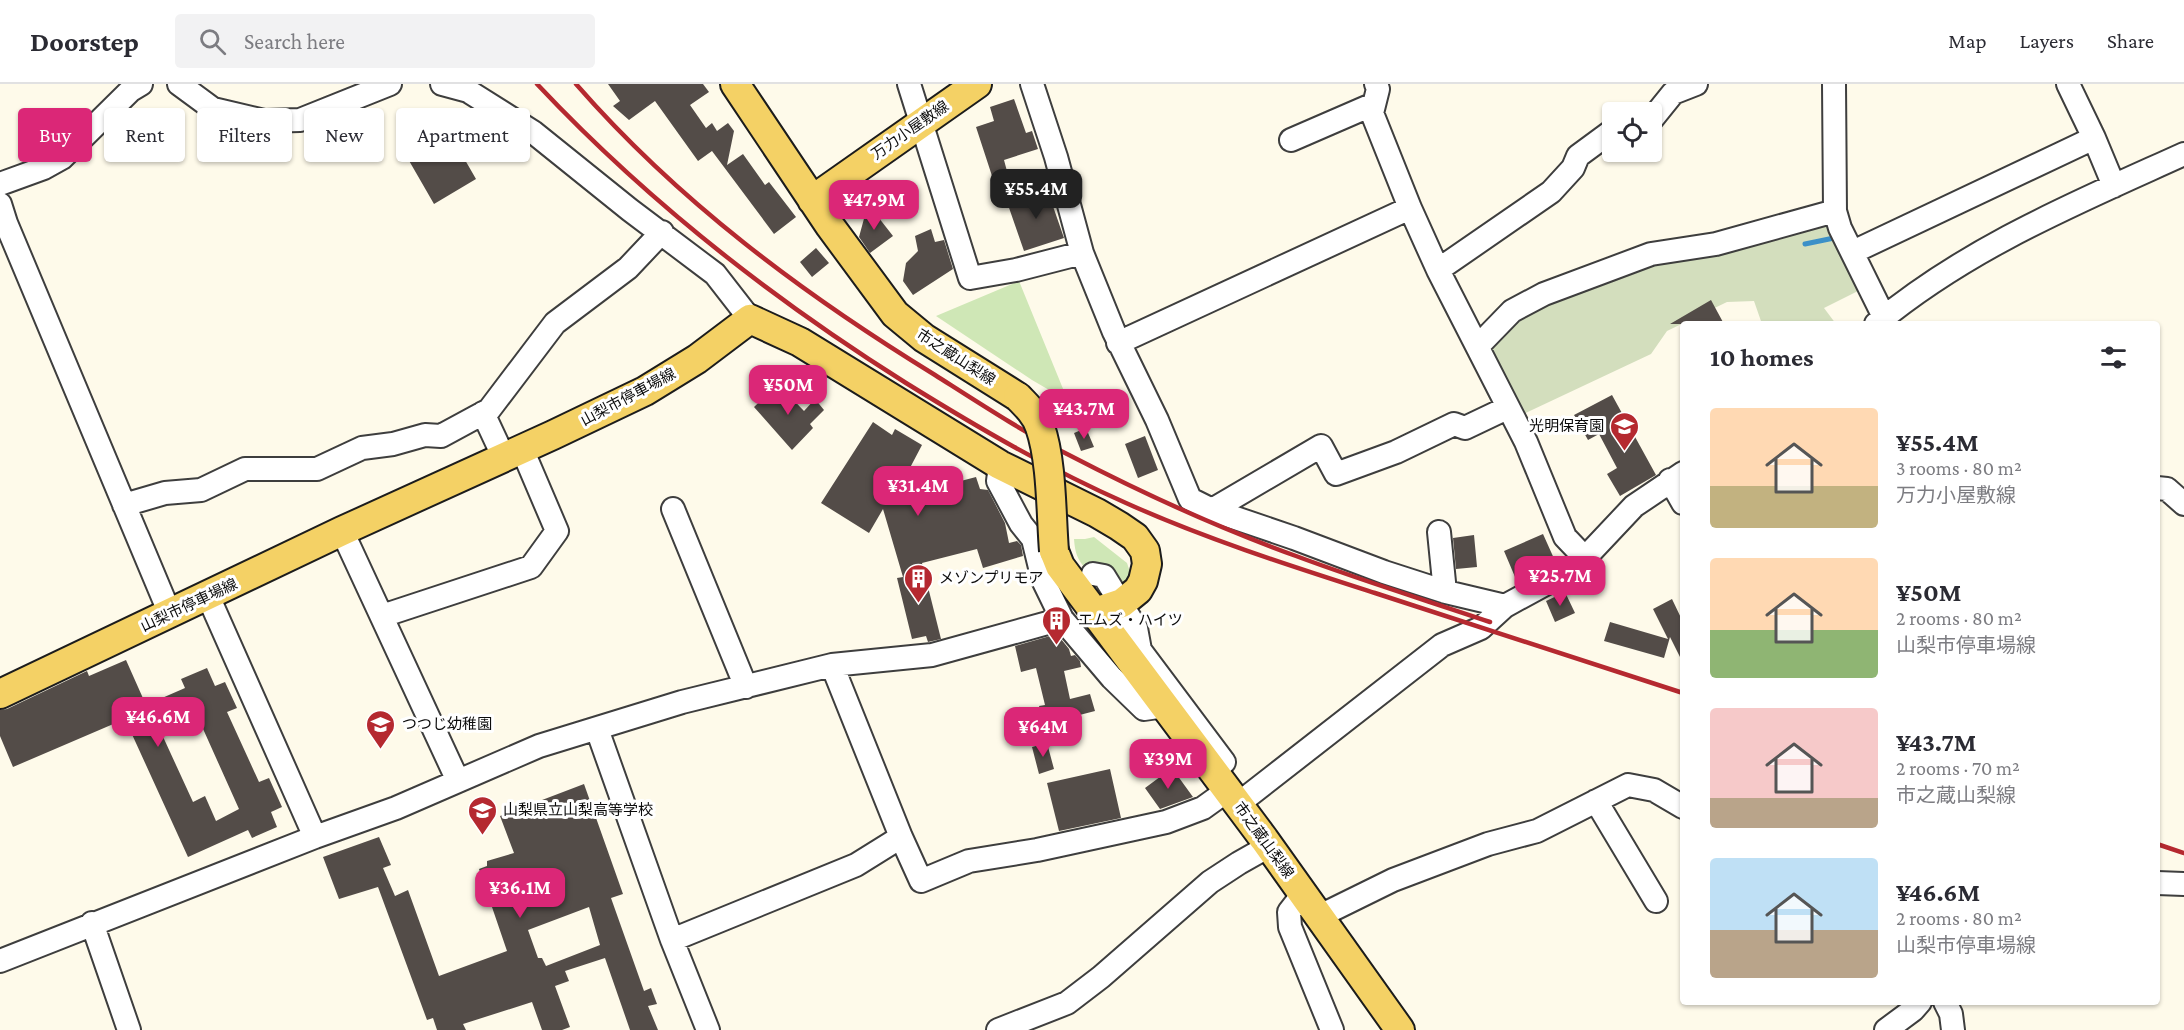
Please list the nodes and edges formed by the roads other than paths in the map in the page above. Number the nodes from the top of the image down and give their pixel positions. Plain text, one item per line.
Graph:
1 (141, 84) edge
2 (179, 84) edge
3 (390, 84) edge
4 (441, 84) edge
5 (735, 84) edge
6 (909, 84) edge
7 (977, 84) edge
8 (1032, 84) edge
9 (1696, 84) edge
10 (1834, 84) edge
11 (2068, 84) edge
12 (1375, 94) edge
13 (1662, 107) edge
14 (922, 121) junction
15 (1602, 138) edge
16 (2094, 138) junction
17 (1291, 140) dead end
18 (2184, 154) edge
19 (0, 184) edge
20 (2114, 186) junction
21 (812, 200) junction
22 (0, 204) edge
23 (1410, 208) junction
24 (1835, 211) junction
25 (662, 232) junction
26 (1853, 252) junction
27 (1082, 253) junction
28 (1438, 270) junction
29 (750, 320) junction
30 (1880, 321) edge
31 (1118, 343) junction
32 (1478, 346) junction
33 (1508, 408) junction
34 (483, 413) junction
35 (513, 454) junction
36 (1000, 465) junction
37 (1677, 476) edge
38 (2160, 488) edge
39 (2184, 504) edge
40 (124, 505) junction
41 (673, 509) dead end
42 (1212, 510) junction
43 (342, 531) junction
44 (1439, 532) dead end
45 (1585, 558) junction
46 (1093, 573) dead end
47 (1445, 592) junction
48 (208, 596) junction
49 (1122, 603) junction
50 (1505, 606) junction
51 (1095, 612) junction
52 (170, 614) junction
53 (382, 616) junction
54 (1062, 619) junction
55 (832, 666) junction
56 (746, 687) junction
57 (0, 694) edge
58 (1165, 706) junction
59 (597, 729) junction
60 (458, 782) junction
61 (1238, 797) junction
62 (1596, 801) junction
63 (1680, 805) edge
64 (315, 837) junction
65 (901, 837) junction
66 (1269, 846) junction
67 (2160, 883) edge
68 (2184, 884) edge
69 (1656, 901) dead end
70 (1317, 907) junction
71 (92, 923) junction
72 (672, 940) junction
73 (0, 961) edge
74 (1917, 1005) edge
75 (1946, 1005) edge
76 (129, 1030) edge
77 (707, 1030) edge
78 (998, 1030) edge
79 (1332, 1030) edge
80 (1400, 1030) edge
81 (1415, 1030) edge
82 (1886, 1030) edge
83 (1953, 1030) edge

1 - 19 street
2 - 3 street
4 - 25 street
5 - 21 main road
6 - 14 street
7 - 14 main road, 万力小屋敷線
8 - 27 street
9 - 13 street
10 - 24 street
11 - 16 street
12 - 17 street
12 - 23 street
14 - 21 main road, 万力小屋敷線
14 - 27 street
15 - 28 street
16 - 20 street
16 - 26 street
18 - 20 street
20 - 30 street
21 - 51 main road, 市之蔵山梨線, bridge
22 - 40 street
23 - 28 street
23 - 31 street
24 - 26 street
24 - 32 street
25 - 29 street
25 - 34 street
26 - 30 street
27 - 31 street
28 - 32 street
29 - 35 main road, 山梨市停車場線
29 - 36 main road
31 - 42 street
32 - 33 street
33 - 42 street
33 - 45 street
34 - 35 street
34 - 40 street
35 - 43 main road, 山梨市停車場線
35 - 53 street
36 - 49 main road
36 - 54 street
37 - 45 street
38 - 39 street
40 - 52 street
41 - 56 street
42 - 47 street
43 - 48 main road, 山梨市停車場線
43 - 53 street
44 - 47 street
45 - 50 street
46 - 49 street
47 - 50 street
48 - 52 main road, 山梨市停車場線
48 - 64 street
49 - 51 main road
49 - 61 street
50 - 61 street
51 - 58 main road, 市之蔵山梨線
52 - 57 main road, 山梨市停車場線
53 - 60 street
54 - 55 street
54 - 58 street
55 - 56 street
55 - 65 street
56 - 59 street
58 - 61 main road, 市之蔵山梨線
59 - 60 street
59 - 72 street
60 - 64 street
61 - 65 street
61 - 66 main road, 市之蔵山梨線
61 - 70 street
62 - 63 street
62 - 69 street
62 - 70 street
64 - 71 street
65 - 72 street
66 - 70 main road, 市之蔵山梨線
66 - 78 street
67 - 68 street
70 - 79 street
70 - 80 main road, 市之蔵山梨線
70 - 81 street
71 - 73 street
71 - 76 street
72 - 77 street
74 - 82 street
75 - 83 street

